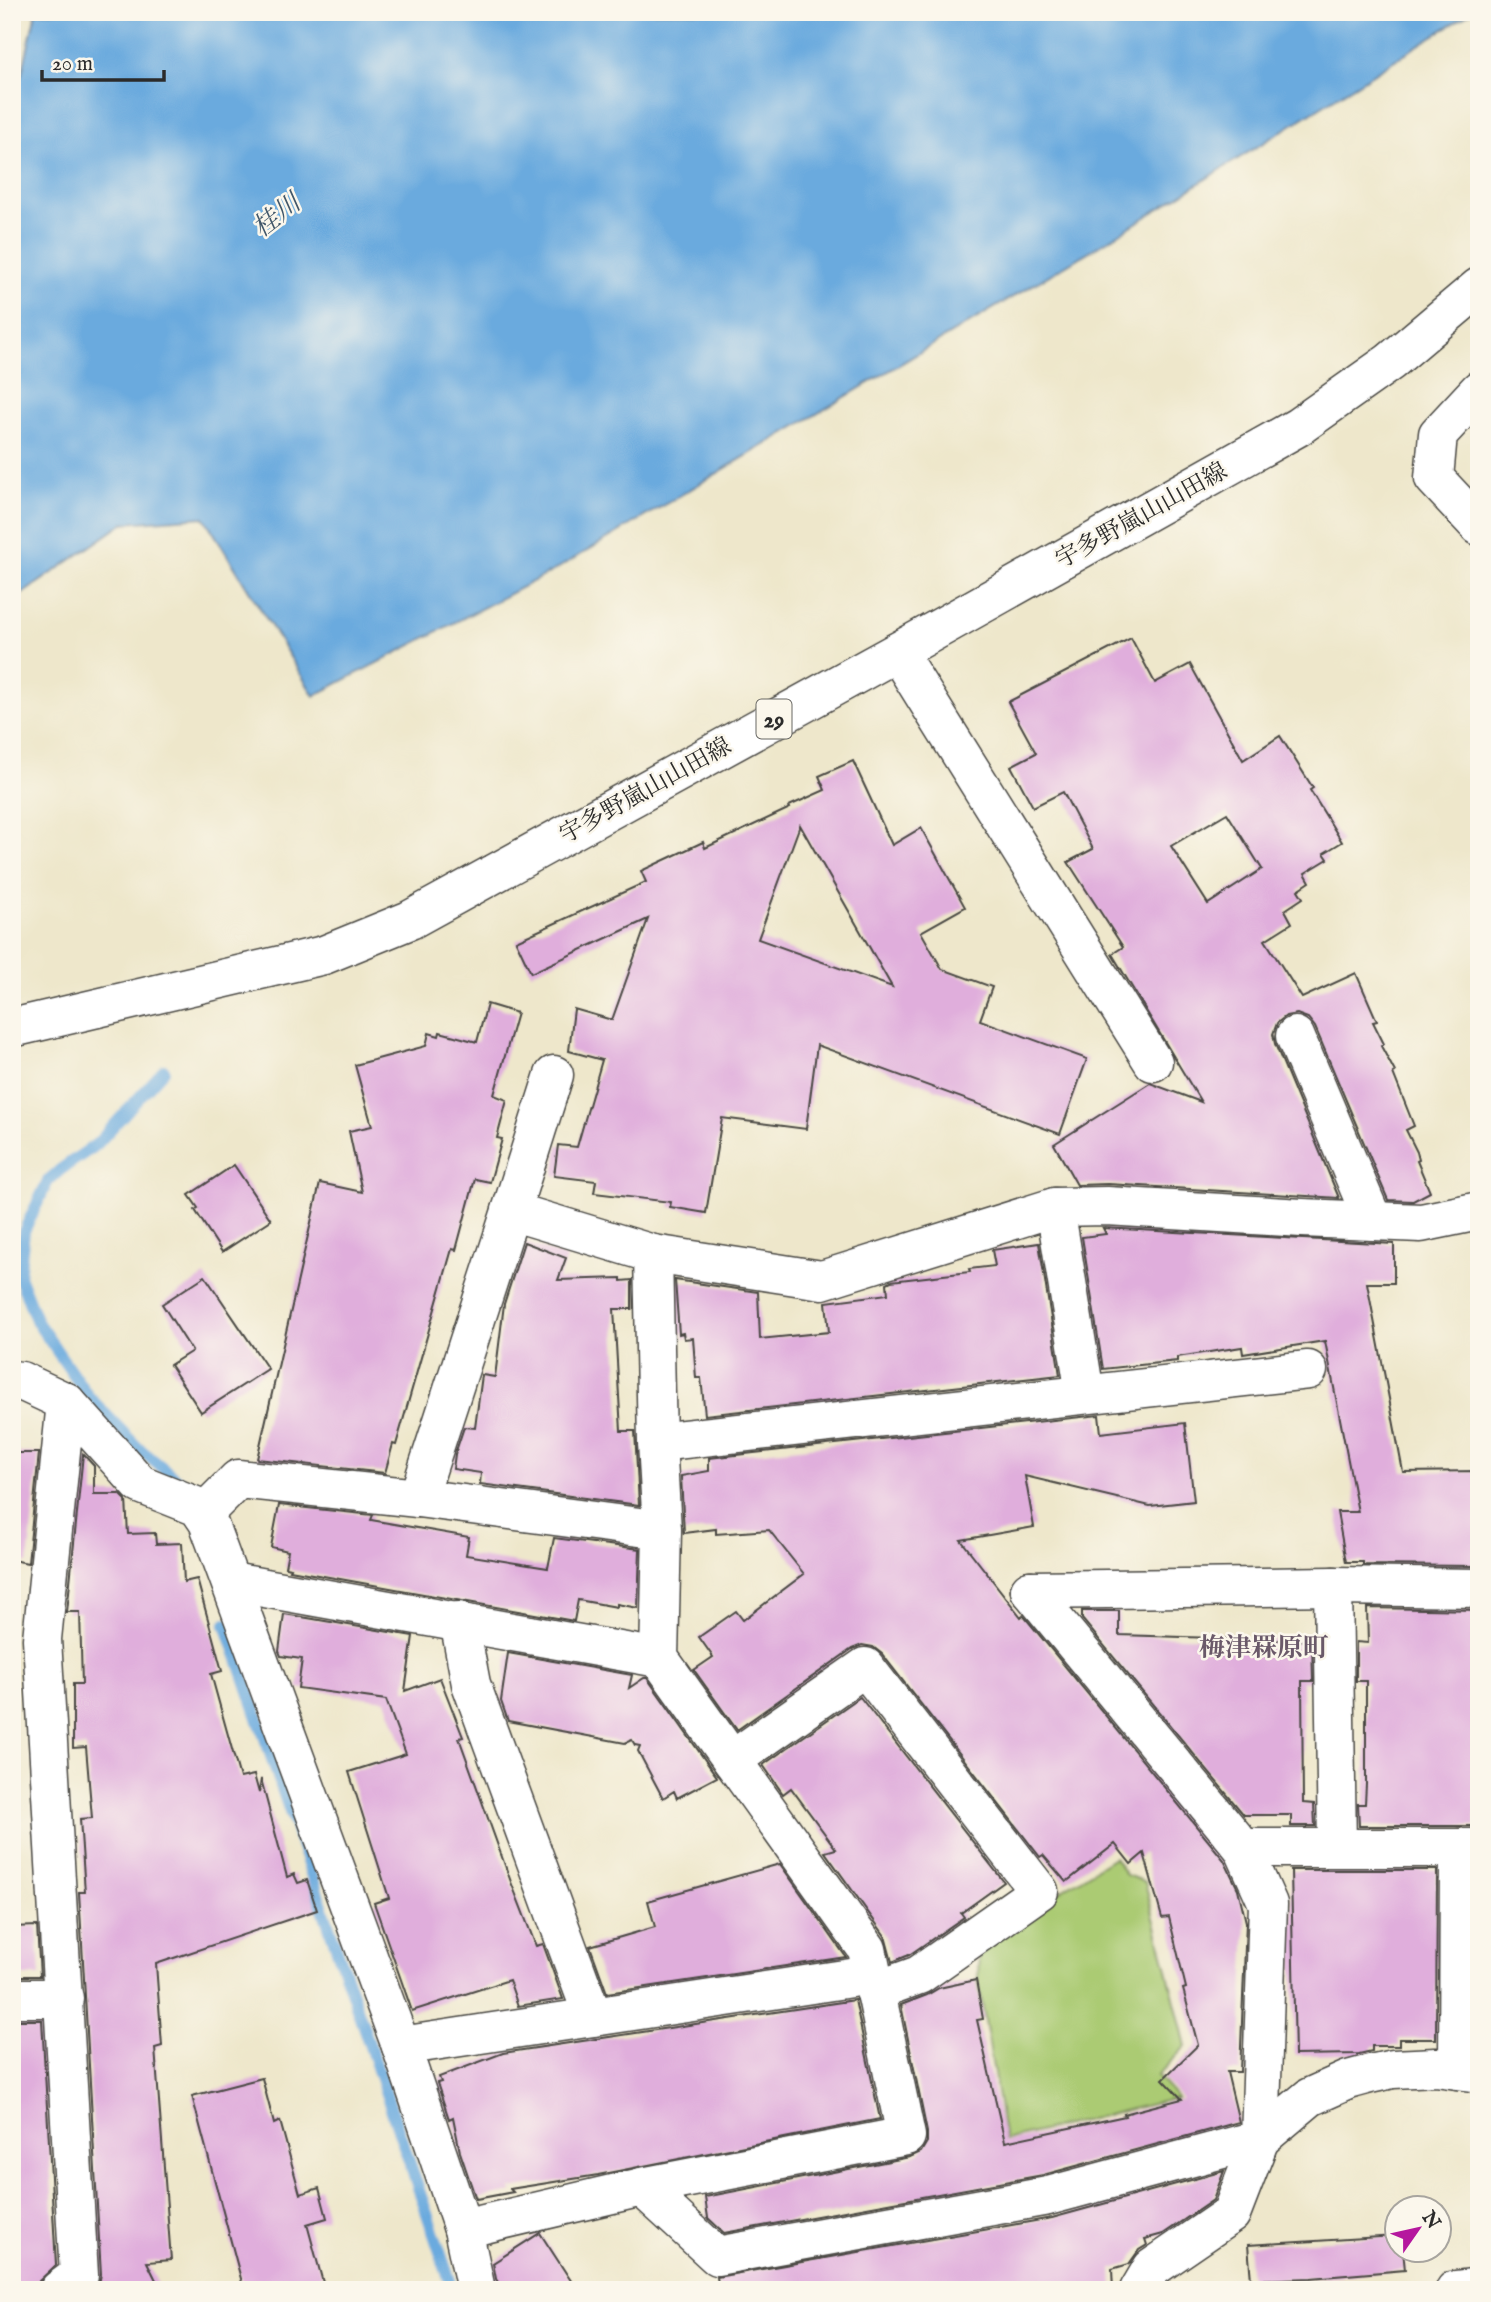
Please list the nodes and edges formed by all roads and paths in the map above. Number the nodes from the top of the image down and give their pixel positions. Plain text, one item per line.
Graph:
1 (1479, 287) edge
2 (1479, 390) edge
3 (1479, 526) edge
4 (897, 652) junction
5 (12, 1028) edge
6 (1295, 1036) dead end
7 (1153, 1062) dead end
8 (554, 1075) dead end
9 (1055, 1207) junction
10 (511, 1211) junction
11 (1479, 1211) edge
12 (1373, 1221) junction
13 (653, 1254) junction
14 (1308, 1370) dead end
15 (12, 1380) edge
16 (1085, 1394) junction
17 (66, 1402) junction
18 (657, 1442) junction
19 (418, 1498) junction
20 (203, 1514) junction
21 (662, 1530) junction
22 (231, 1582) junction
23 (1333, 1586) junction
24 (1479, 1588) edge
25 (459, 1621) junction
26 (659, 1658) junction
27 (732, 1760) junction
28 (1337, 1847) junction
29 (1243, 1848) junction
30 (1469, 1848) edge
31 (873, 1983) junction
32 (12, 1998) edge
33 (64, 1998) junction
34 (593, 2017) junction
35 (401, 2046) junction
36 (1468, 2071) edge
37 (1260, 2139) junction
38 (642, 2188) junction
39 (463, 2229) junction
40 (1479, 2287) edge
41 (60, 2290) edge
42 (476, 2290) edge
43 (1139, 2290) edge
44 (1455, 2290) edge

1 - 4 street, 宇多野嵐山山田線 / 29
2 - 3 street
4 - 5 street, 宇多野嵐山山田線 / 29
4 - 7 street
6 - 12 street
8 - 10 street
9 - 12 street
9 - 13 street
9 - 16 street
10 - 13 street
10 - 19 street
11 - 12 street
13 - 18 street
14 - 16 street
15 - 17 street
16 - 18 street
17 - 20 street
17 - 33 street
18 - 21 street
19 - 20 street
19 - 21 street
20 - 22 street
21 - 26 street
22 - 25 street
22 - 35 street
23 - 24 street
23 - 28 street
23 - 29 street
25 - 26 street
25 - 34 street
26 - 27 street
27 - 31 street
27 - 31 street
28 - 29 street
28 - 30 street
29 - 37 street
30 - 36 street
31 - 34 street
31 - 38 street
32 - 33 street
33 - 41 street
34 - 35 street
35 - 39 street
36 - 37 street
37 - 38 street
37 - 43 street
38 - 39 street
39 - 42 street
40 - 44 street

